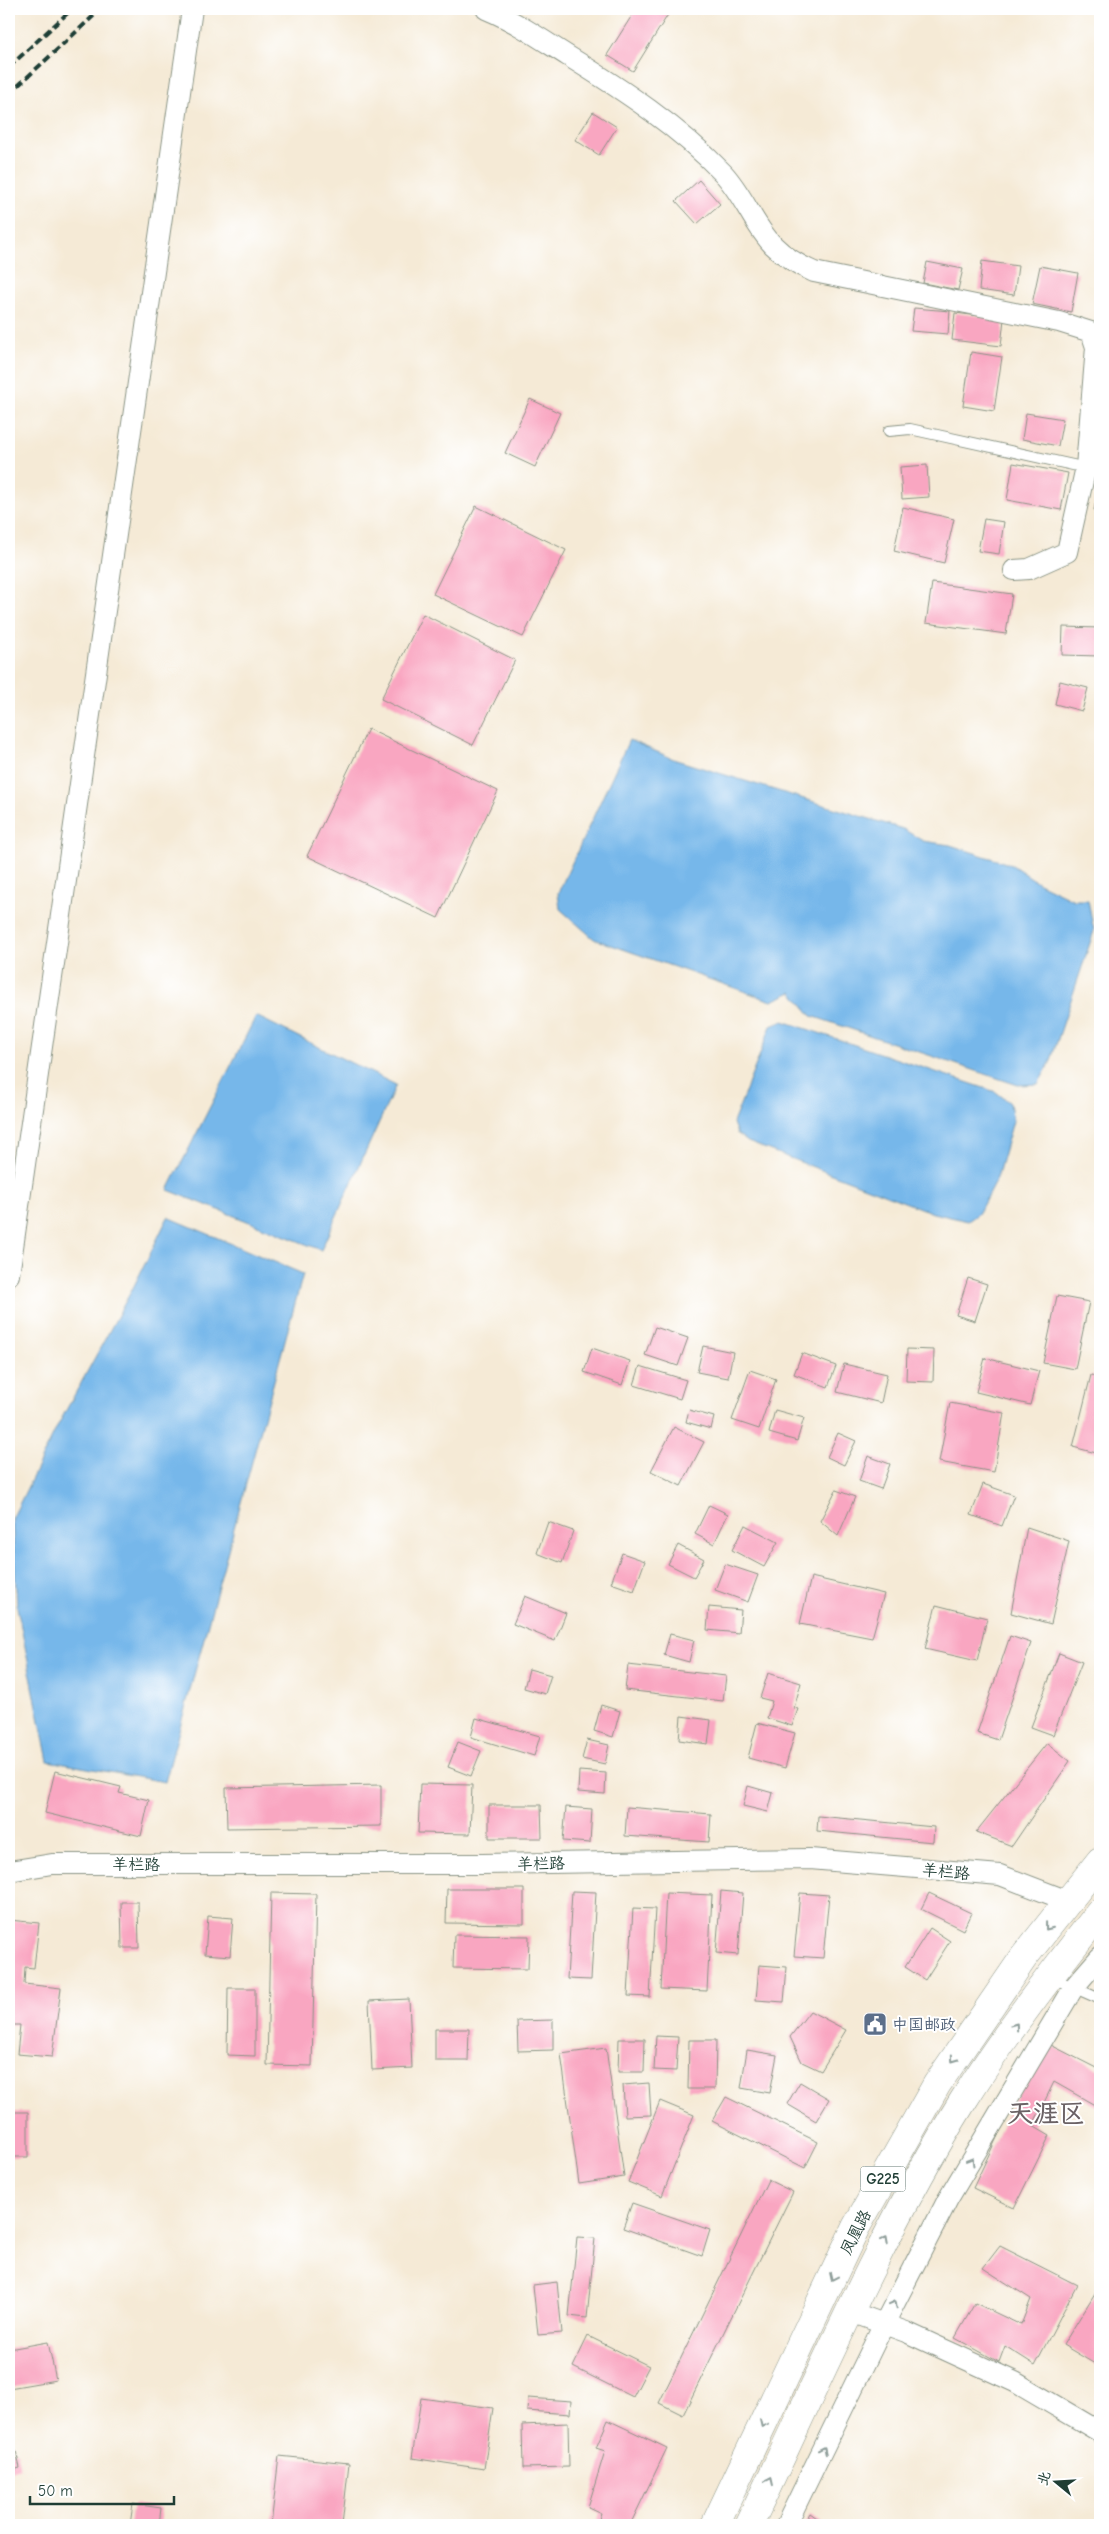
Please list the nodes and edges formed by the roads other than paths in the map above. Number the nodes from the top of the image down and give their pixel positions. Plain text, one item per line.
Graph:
1 (192, 9) edge
2 (486, 9) edge
3 (889, 432) dead end
4 (1093, 469) edge
5 (1014, 570) dead end
6 (9, 1275) edge
7 (1100, 1861) edge
8 (9, 1871) edge
9 (1068, 1901) junction
10 (1100, 1912) edge
11 (1100, 1957) edge
12 (1050, 1976) junction
13 (1074, 1987) junction
14 (1100, 1999) edge
15 (851, 2312) junction
16 (884, 2324) junction
17 (1100, 2432) edge
18 (714, 2525) edge
19 (749, 2525) edge
20 (786, 2525) edge

1 - 6 street
2 - 4 street
3 - 4 lane
4 - 5 street
7 - 9 highway, 凤凰路 / G225
8 - 9 street, 羊栏路
9 -> 18 highway, 凤凰路 / G225
10 - 12 highway, 凤凰路 / G225
11 - 13 street
12 - 13 lane
15 -> 12 highway, 凤凰路 / G225
13 - 14 lane
16 -> 13 street
15 - 16 street
19 -> 15 highway, 凤凰路 / G225
16 - 17 street
20 -> 16 street

